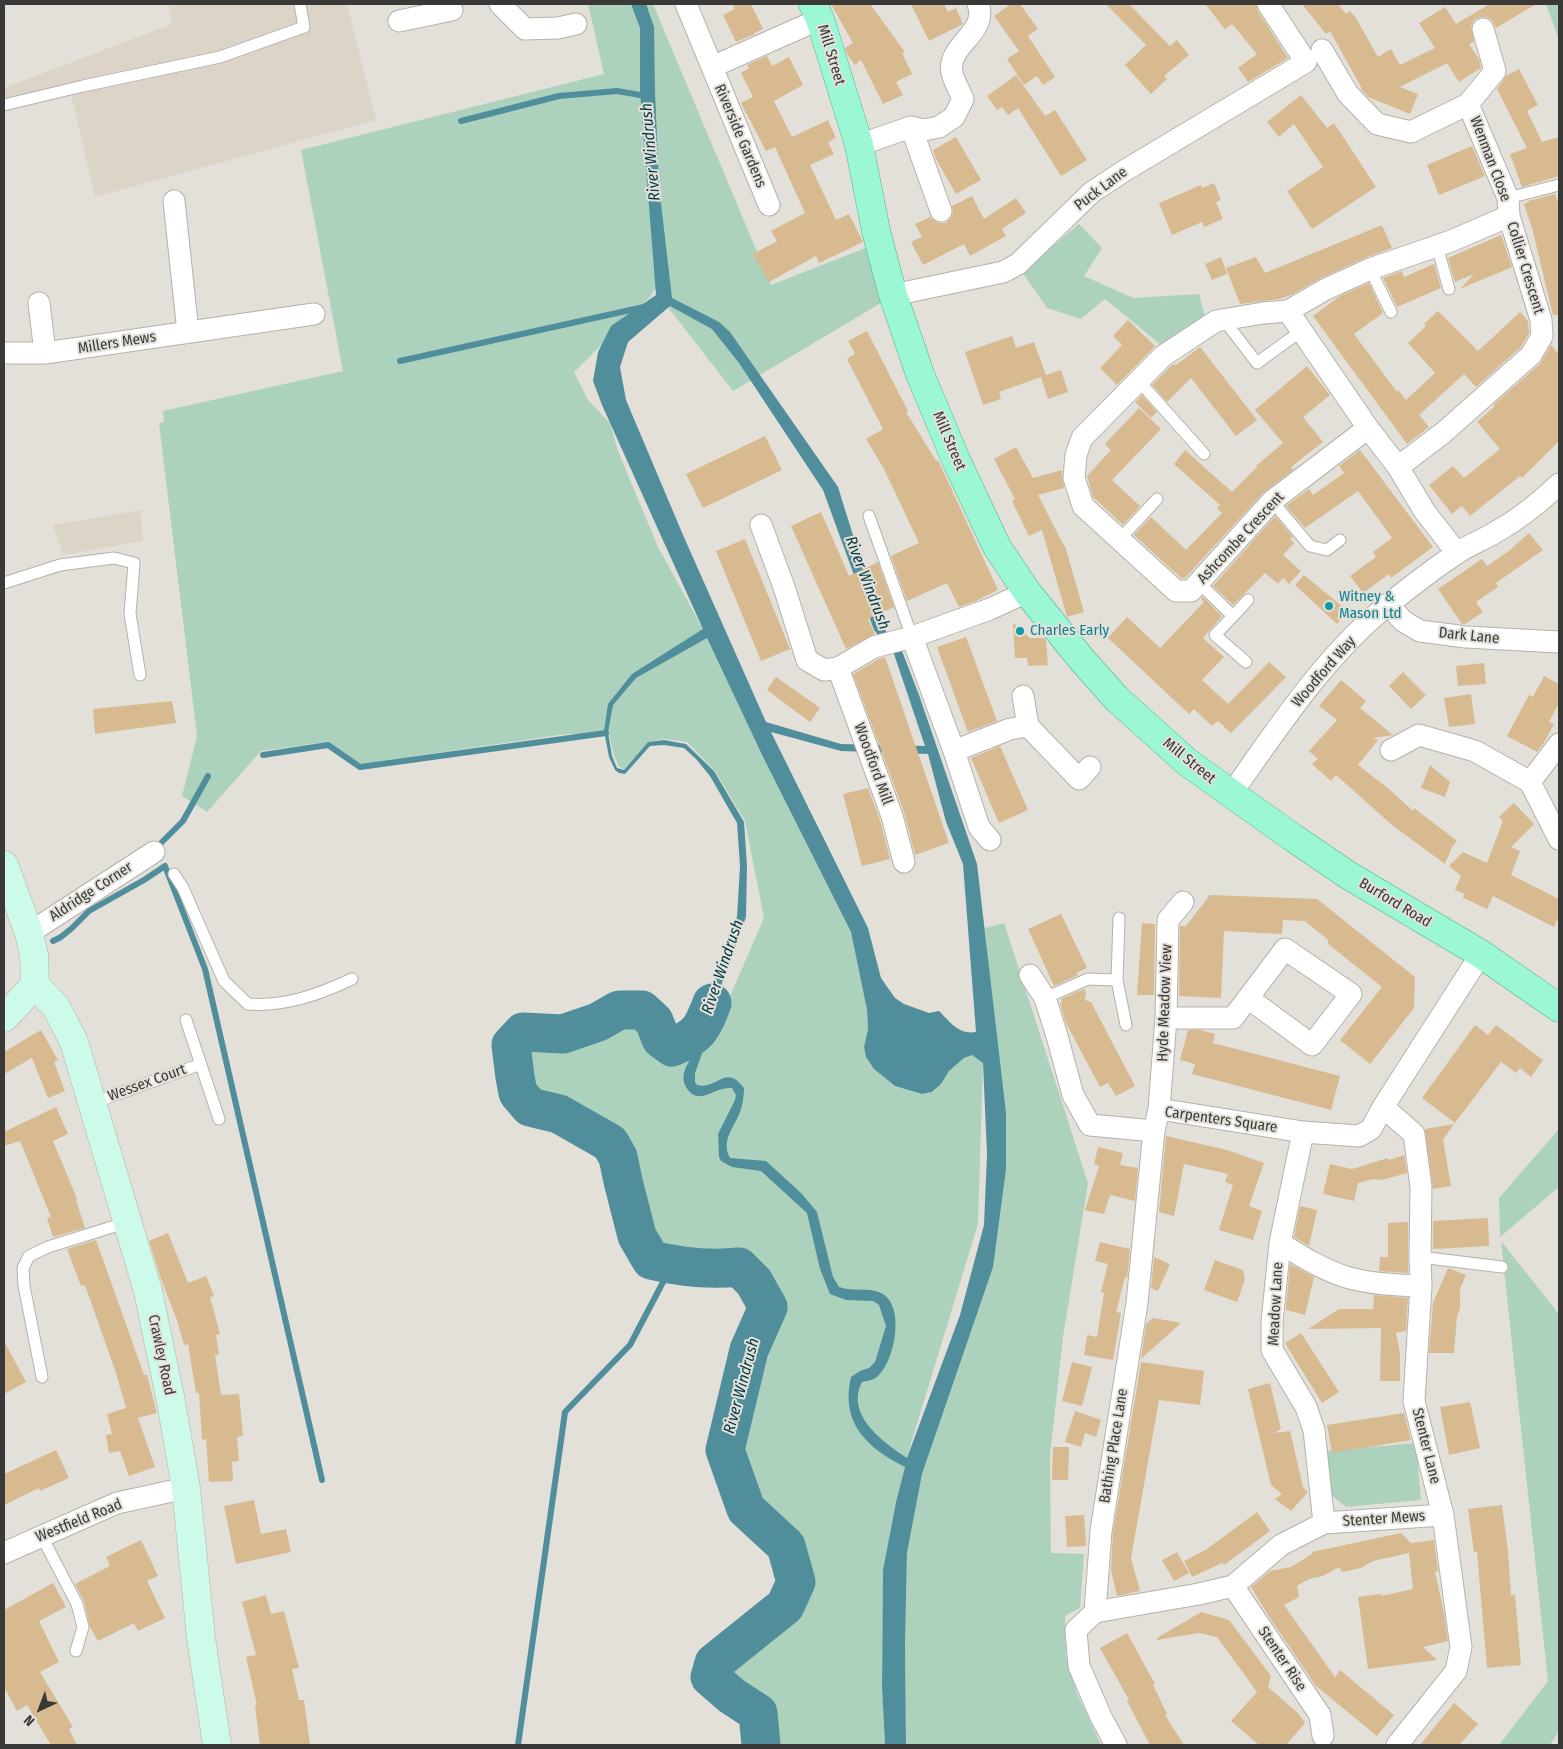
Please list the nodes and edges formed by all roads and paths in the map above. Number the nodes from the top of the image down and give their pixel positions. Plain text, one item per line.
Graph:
1 (300, 4) edge
2 (500, 4) edge
3 (686, 4) edge
4 (978, 4) edge
5 (1268, 4) edge
6 (454, 6) edge
7 (816, 12) edge
8 (400, 21) dead end
9 (576, 24) dead end
10 (1483, 29) dead end
11 (1314, 56) junction
12 (712, 67) junction
13 (1468, 104) junction
14 (4, 105) edge
15 (911, 127) junction
16 (859, 145) junction
17 (1559, 185) edge
18 (174, 200) dead end
19 (769, 205) dead end
20 (1509, 207) junction
21 (941, 211) dead end
22 (1437, 246) junction
23 (1370, 269) junction
24 (1450, 288) dead end
25 (893, 295) junction
26 (39, 303) dead end
27 (1288, 311) junction
28 (1392, 312) dead end
29 (314, 314) dead end
30 (1224, 320) junction
31 (1301, 331) junction
32 (188, 332) junction
33 (4, 353) edge
34 (46, 354) junction
35 (1138, 380) junction
36 (1368, 428) junction
37 (1204, 454) dead end
38 (1398, 467) junction
39 (1559, 484) edge
40 (1157, 499) dead end
41 (1272, 500) junction
42 (869, 516) dead end
43 (761, 525) dead end
44 (1119, 540) junction
45 (1340, 540) dead end
46 (1457, 553) junction
47 (4, 583) edge
48 (1199, 584) junction
49 (1027, 592) junction
50 (1248, 600) dead end
51 (1388, 604) junction
52 (1233, 616) junction
53 (908, 638) junction
54 (1559, 642) edge
55 (1246, 662) dead end
56 (838, 668) junction
57 (140, 675) dead end
58 (1023, 696) dead end
59 (1028, 726) junction
60 (1559, 744) edge
61 (1391, 750) dead end
62 (954, 751) junction
63 (1090, 767) dead end
64 (1530, 782) junction
65 (1231, 794) junction
66 (1559, 839) edge
67 (990, 840) dead end
68 (154, 852) dead end
69 (904, 862) dead end
70 (4, 866) edge
71 (174, 874) dead end
72 (1184, 902) dead end
73 (1119, 918) dead end
74 (29, 933) junction
75 (1481, 954) junction
76 (1030, 975) dead end
77 (352, 979) dead end
78 (1117, 980) junction
79 (35, 985) junction
80 (1045, 998) junction
81 (1248, 998) junction
82 (1559, 1008) edge
83 (4, 1018) edge
84 (1166, 1018) junction
85 (186, 1020) dead end
86 (1126, 1025) dead end
87 (201, 1064) junction
88 (92, 1103) junction
89 (1383, 1107) junction
90 (1159, 1109) junction
91 (218, 1119) dead end
92 (1154, 1132) junction
93 (1303, 1132) junction
94 (128, 1222) junction
95 (1280, 1243) junction
96 (1420, 1258) junction
97 (1502, 1268) dead end
98 (1421, 1286) junction
99 (42, 1377) dead end
100 (186, 1488) junction
101 (1443, 1515) junction
102 (1324, 1524) junction
103 (41, 1536) junction
104 (4, 1553) edge
105 (1233, 1586) junction
106 (1095, 1612) junction
107 (76, 1651) dead end
108 (1324, 1742) edge
109 (217, 1745) edge
110 (1116, 1745) edge
111 (1397, 1745) edge

1 - 14 lane
2 - 9 street
3 - 12 street, Riverside Gardens
4 - 15 street
5 - 11 street, Wenman Close
6 - 8 street
7 - 12 street, Riverside Gardens
7 - 16 main road, Mill Street
10 - 13 street, Wenman Close
11 - 13 street, Wenman Close
11 - 25 street, Puck Lane
12 - 19 street, Riverside Gardens
13 - 20 street, Wenman Close
15 - 16 street
15 - 21 street
16 - 25 main road, Mill Street
17 - 20 lane
18 - 32 street
20 - 22 street, Collier Crescent
20 - 38 street, Collier Crescent
22 - 23 street, Collier Crescent
22 - 24 lane
23 - 27 street, Collier Crescent
23 - 28 lane
25 - 49 main road, Mill Street
26 - 34 street
27 - 30 street, Ashcombe Crescent
27 - 31 street
29 - 32 street, Millers Mews
30 - 31 lane
30 - 35 street, Ashcombe Crescent
31 - 36 street
32 - 34 street, Millers Mews
33 - 34 street, Millers Mews
35 - 37 lane
35 - 44 street, Ashcombe Crescent
36 - 38 street
36 - 41 street, Ashcombe Crescent
38 - 46 street
39 - 46 street, Woodford Way
40 - 44 lane
41 - 45 lane
41 - 48 street, Ashcombe Crescent
42 - 53 lane
43 - 56 street
44 - 48 street, Ashcombe Crescent
46 - 51 street, Woodford Way
47 - 57 lane
48 - 52 lane
49 - 53 street
49 - 65 main road, Mill Street
50 - 52 lane
51 - 54 street, Dark Lane
51 - 65 street, Woodford Way
52 - 55 lane
53 - 56 street
53 - 62 street
56 - 69 street, Woodford Mill
58 - 59 street
59 - 62 street
59 - 63 street
60 - 64 street
61 - 64 street
62 - 67 street
64 - 66 street
65 - 75 main road, Burford Road
68 - 74 street, Aldridge Corner
70 - 74 street
71 - 77 lane
72 - 84 street, Hyde Meadow View
73 - 78 lane
74 - 79 street
75 - 82 main road, Burford Road
75 - 89 street
76 - 80 street
78 - 80 lane
78 - 86 lane
79 - 83 street
79 - 88 street, Crawley Road
80 - 92 street
81 - 81 street
81 - 84 street
84 - 90 street, Hyde Meadow View
85 - 87 lane, Wessex Court
87 - 88 lane, Wessex Court
87 - 91 lane, Wessex Court
88 - 94 street, Crawley Road
89 - 93 street
89 - 96 street, Stenter Lane
90 - 92 street, Carpenters Square
90 - 93 street, Carpenters Square
92 - 106 street, Bathing Place Lane
93 - 95 street, Meadow Lane
94 - 99 lane
94 - 100 street, Crawley Road
95 - 98 street
95 - 102 street, Meadow Lane
96 - 97 lane
96 - 98 street, Stenter Lane
98 - 101 street, Stenter Lane
100 - 103 street, Westfield Road
100 - 109 street, Crawley Road
101 - 102 street, Stenter Mews
101 - 111 street, Stenter Lane
102 - 105 street
103 - 104 street, Westfield Road
103 - 107 lane
105 - 106 street
105 - 108 street, Stenter Rise
106 - 110 street

